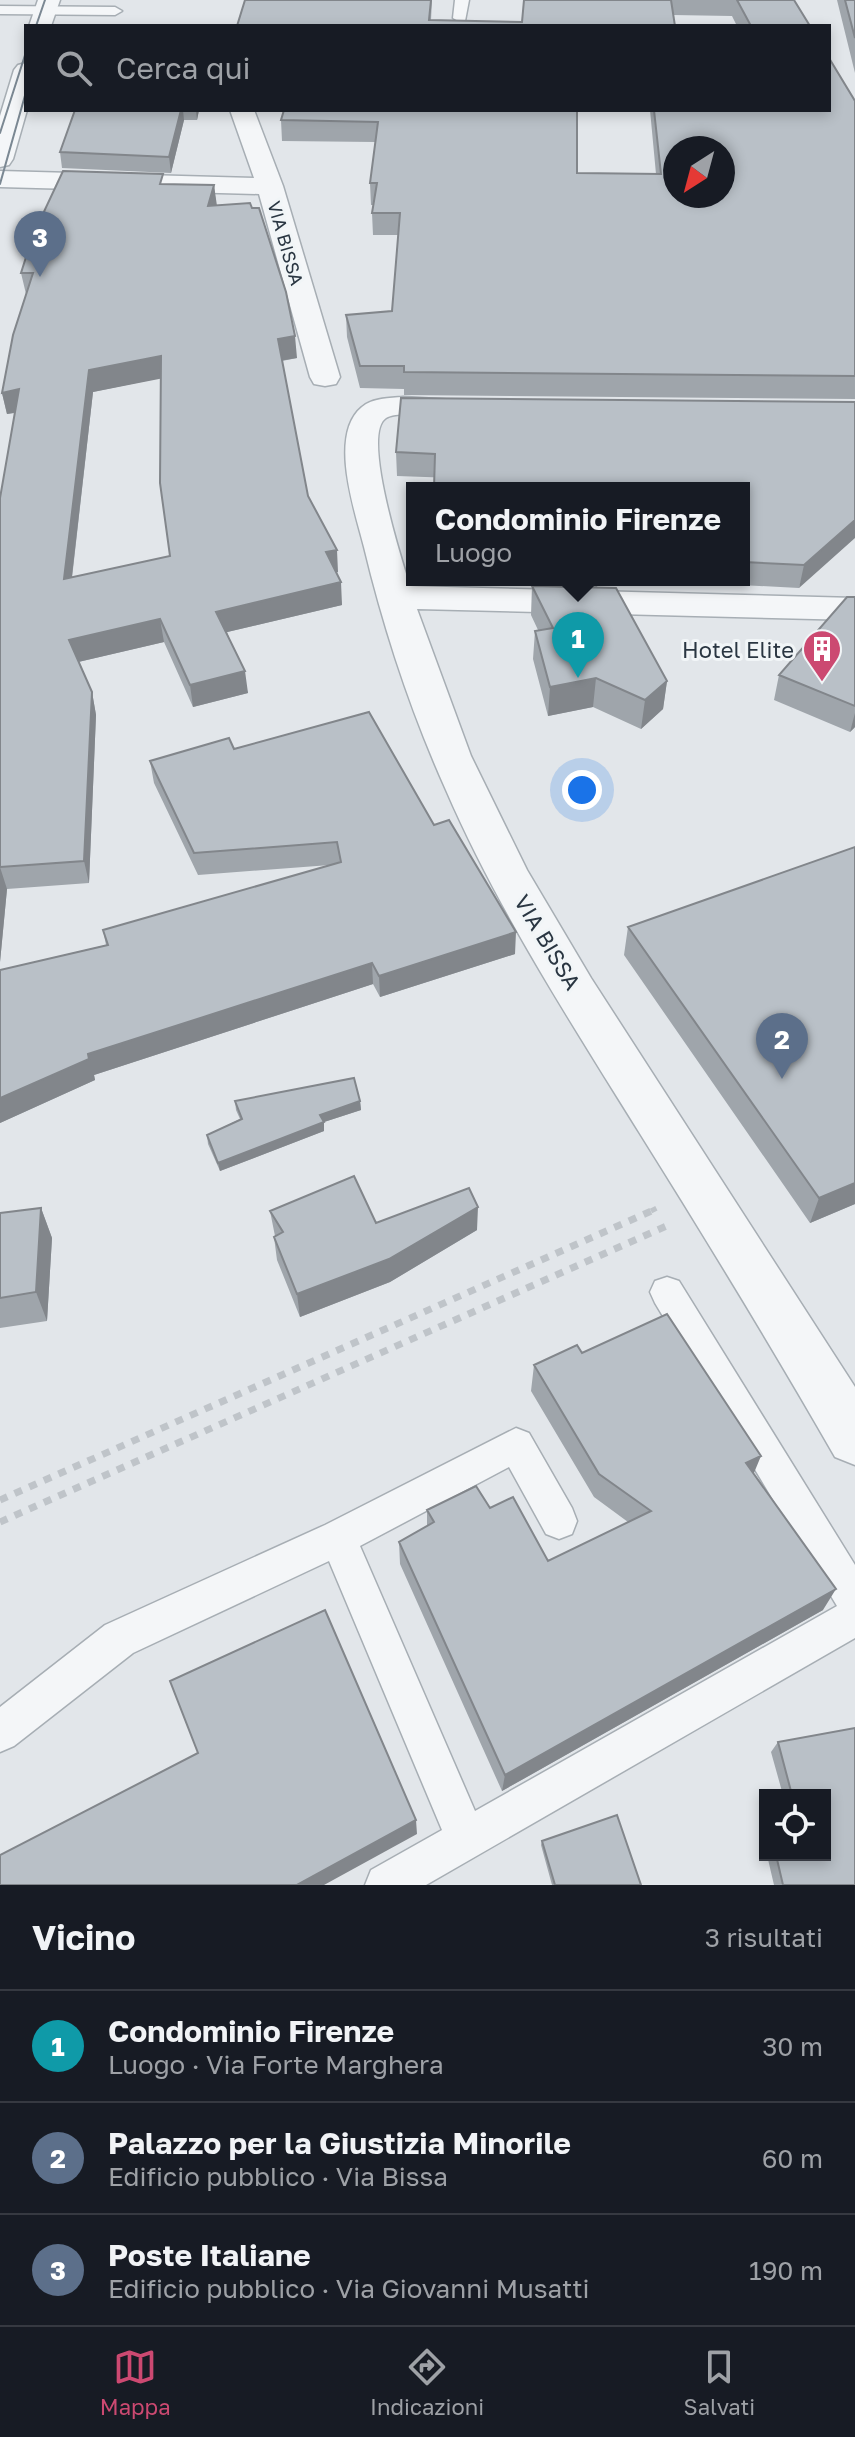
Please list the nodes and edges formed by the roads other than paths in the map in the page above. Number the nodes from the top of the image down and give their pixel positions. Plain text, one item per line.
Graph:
1 (462, 0) edge
2 (0, 10) edge
3 (115, 11) dead end
4 (45, 12) edge
5 (460, 18) edge
6 (24, 77) edge
7 (243, 112) edge
8 (0, 159) edge
9 (0, 179) edge
10 (270, 186) junction
11 (325, 377) dead end
12 (495, 409) edge
13 (394, 597) junction
14 (855, 609) edge
15 (667, 1292) dead end
16 (855, 1438) edge
17 (559, 1521) dead end
18 (338, 1538) junction
19 (855, 1600) edge
20 (855, 1617) edge
21 (0, 1732) edge
22 (466, 1839) junction
23 (386, 1885) edge

1 - 5 lane
2 - 4 lane
3 - 4 lane
6 - 8 street
7 - 10 street, VIA BISSA
9 - 10 street
10 - 11 street, VIA BISSA
12 - 13 street, VIA BISSA
13 - 14 street
13 - 16 street, VIA BISSA
15 - 19 lane
17 - 18 lane
18 - 21 lane
18 - 22 lane
20 - 22 lane
22 - 23 lane

